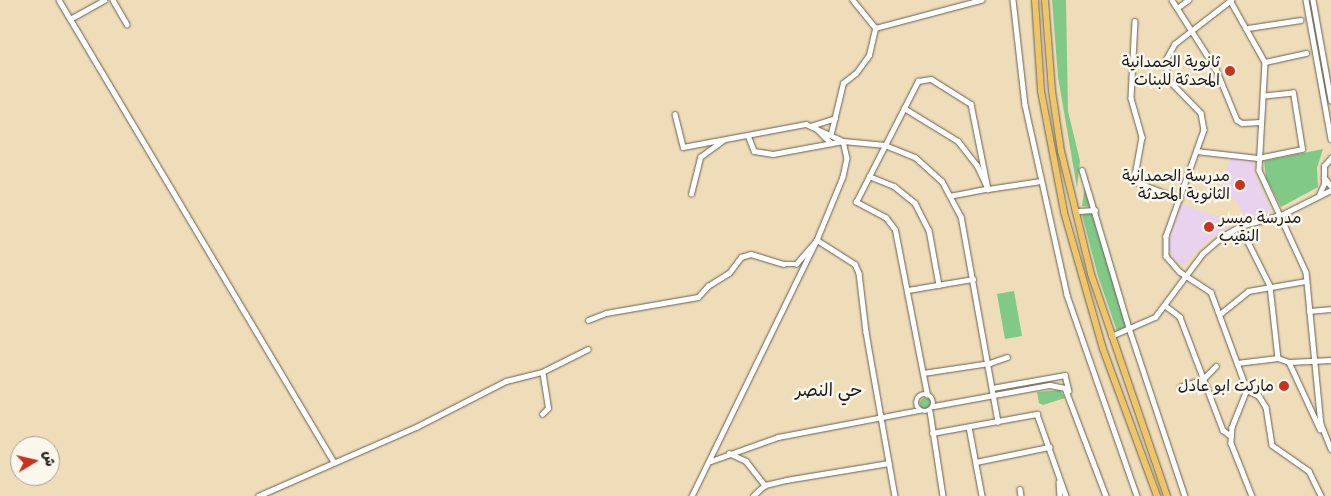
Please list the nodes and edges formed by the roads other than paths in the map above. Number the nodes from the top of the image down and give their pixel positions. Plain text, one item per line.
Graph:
1 (59, 0) edge
2 (104, 0) edge
3 (113, 0) edge
4 (852, 0) edge
5 (981, 0) edge
6 (1014, 0) edge
7 (1035, 0) edge
8 (1045, 0) edge
9 (1172, 0) edge
10 (1188, 0) edge
11 (1231, 0) edge
12 (1306, 0) edge
13 (1313, 0) edge
14 (1177, 8) junction
15 (70, 19) junction
16 (1300, 20) dead end
17 (1134, 21) dead end
18 (127, 24) dead end
19 (875, 28) junction
20 (1248, 28) junction
21 (1194, 32) junction
22 (1306, 54) dead end
23 (1265, 62) junction
24 (1265, 96) junction
25 (1331, 100) edge
26 (904, 108) junction
27 (675, 114) dead end
28 (835, 118) junction
29 (1261, 122) junction
30 (814, 126) junction
31 (831, 133) junction
32 (748, 135) junction
33 (725, 139) junction
34 (1331, 139) edge
35 (843, 141) junction
36 (830, 143) junction
37 (884, 145) junction
38 (1196, 151) junction
39 (1331, 157) edge
40 (1258, 158) junction
41 (1082, 170) dead end
42 (869, 176) junction
43 (1324, 176) junction
44 (1040, 181) junction
45 (1331, 186) edge
46 (988, 189) junction
47 (1331, 190) edge
48 (691, 194) dead end
49 (1319, 195) junction
50 (952, 196) junction
51 (1180, 199) junction
52 (1095, 210) junction
53 (1078, 211) dead end
54 (1281, 215) junction
55 (1240, 226) junction
56 (818, 240) junction
57 (1185, 276) junction
58 (972, 279) junction
59 (1306, 281) junction
60 (939, 285) junction
61 (1270, 286) junction
62 (908, 290) junction
63 (1166, 306) junction
64 (1330, 309) edge
65 (1309, 311) junction
66 (1220, 314) junction
67 (588, 320) dead end
68 (1129, 328) junction
69 (1111, 336) junction
70 (588, 349) dead end
71 (1007, 358) dead end
72 (1278, 358) junction
73 (1331, 360) edge
74 (1237, 362) junction
75 (1289, 362) junction
76 (1315, 362) junction
77 (988, 364) junction
78 (1216, 366) dead end
79 (542, 372) junction
80 (923, 373) junction
81 (1203, 379) junction
82 (1180, 387) dead end
83 (992, 388) junction
84 (1247, 390) junction
85 (927, 395) junction
86 (993, 395) junction
87 (1070, 395) junction
88 (934, 406) junction
89 (919, 410) junction
90 (930, 411) junction
91 (542, 414) dead end
92 (882, 418) junction
93 (998, 422) junction
94 (968, 427) junction
95 (932, 433) junction
96 (1232, 436) junction
97 (1324, 437) junction
98 (1049, 447) junction
99 (1331, 449) edge
100 (729, 453) junction
101 (711, 460) junction
102 (334, 462) junction
103 (976, 462) junction
104 (890, 463) junction
105 (1060, 479) junction
106 (765, 485) junction
107 (1020, 489) dead end
108 (258, 496) edge
109 (692, 496) edge
110 (752, 496) edge
111 (895, 496) edge
112 (943, 496) edge
113 (982, 496) edge
114 (1022, 496) edge
115 (1060, 496) edge
116 (1066, 496) edge
117 (1106, 496) edge
118 (1137, 496) edge
119 (1157, 496) edge
120 (1167, 496) edge
121 (1185, 496) edge
122 (1252, 496) edge
123 (1321, 496) edge

1 - 15 street
2 - 15 street
3 - 18 street
4 - 19 street
5 - 19 street
6 - 44 street
7 - 119 highway
8 - 69 highway
9 - 14 street
10 - 14 street
11 - 20 street
11 - 21 street
12 - 34 street
13 - 25 street
14 - 21 street
15 - 102 street
16 - 20 street
17 - 51 street
19 - 28 street
20 - 23 street
21 - 29 street
21 - 38 street
22 - 23 street
23 - 24 street
24 - 29 street
24 - 40 street
26 - 37 street
26 - 46 street
26 - 46 street
27 - 33 street
28 - 30 street
28 - 31 street
29 - 40 street
30 - 31 street
30 - 32 street
30 - 36 street
31 - 35 street
32 - 33 street
32 - 36 street
33 - 48 street
35 - 36 street
35 - 37 street
35 - 56 street
37 - 42 street
37 - 50 street
38 - 40 street
38 - 51 street
39 - 43 street
40 - 54 street
41 - 52 street
42 - 60 street
42 - 62 street
43 - 45 street
43 - 49 street
44 - 46 street
44 - 118 street
46 - 50 street
47 - 49 street
49 - 54 street
50 - 58 street
51 - 57 street
52 - 53 street
52 - 68 street
54 - 55 street
54 - 59 street
55 - 57 street
55 - 61 street
56 - 67 street
56 - 92 street
56 - 101 street
57 - 63 street
57 - 66 street
58 - 60 street
58 - 77 street
59 - 61 street
59 - 65 street
60 - 62 street
61 - 66 street
61 - 72 street
62 - 80 street
63 - 68 street
63 - 81 street
64 - 65 street
65 - 76 street
66 - 74 street
68 - 69 street
68 - 121 street
69 - 120 highway
70 - 79 street
71 - 77 street
72 - 74 street
72 - 75 street
73 - 76 street
74 - 84 street
75 - 76 street
75 - 97 street
76 - 97 street
77 - 80 street
77 - 83 street
78 - 81 street
79 - 91 street
79 - 102 street
80 - 85 street
81 - 82 street
81 - 96 street
83 - 86 street
83 - 87 street
84 - 96 street
84 - 123 street
85 - 88 street
85 - 89 street
86 - 87 street
86 - 88 street
86 - 93 street
87 - 117 street
88 - 90 street
89 - 90 street
89 - 92 street
90 - 95 street
92 - 100 street
92 - 104 street
93 - 94 street
93 - 98 street
94 - 95 street
94 - 103 street
95 - 112 street
96 - 122 street
97 - 99 street
98 - 103 street
98 - 105 street
100 - 101 street
100 - 106 street
101 - 109 street
102 - 108 street
103 - 113 street
104 - 106 street
104 - 111 street
105 - 115 street
105 - 116 street
106 - 110 street
107 - 114 street

